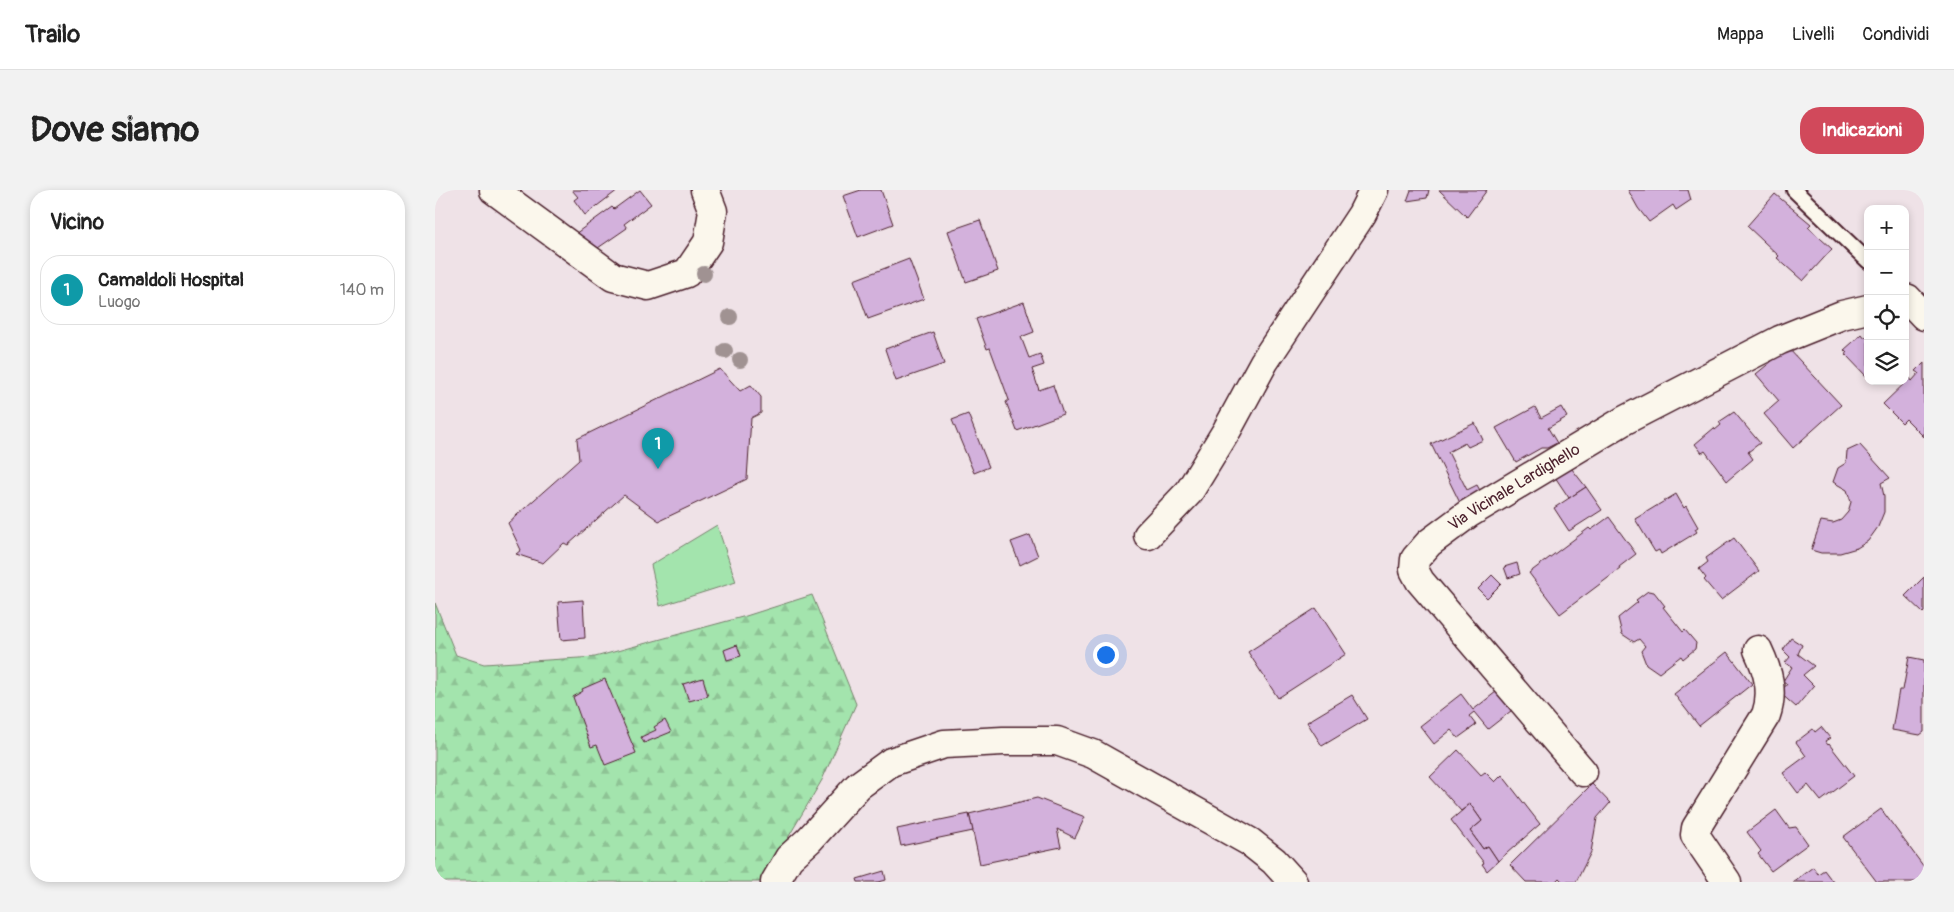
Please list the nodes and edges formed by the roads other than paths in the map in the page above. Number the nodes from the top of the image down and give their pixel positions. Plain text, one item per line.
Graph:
1 (494, 190) edge
2 (705, 190) edge
3 (1374, 190) edge
4 (1794, 190) edge
5 (1864, 257) edge
6 (1864, 310) edge
7 (1148, 535) dead end
8 (1758, 650) dead end
9 (1583, 772) dead end
10 (775, 882) edge
11 (1293, 882) edge
12 (1727, 882) edge

1 - 2 street
3 - 7 street
4 - 5 lane
6 - 9 street, Via Vicinale Lardighello
8 - 12 street
10 - 11 street

